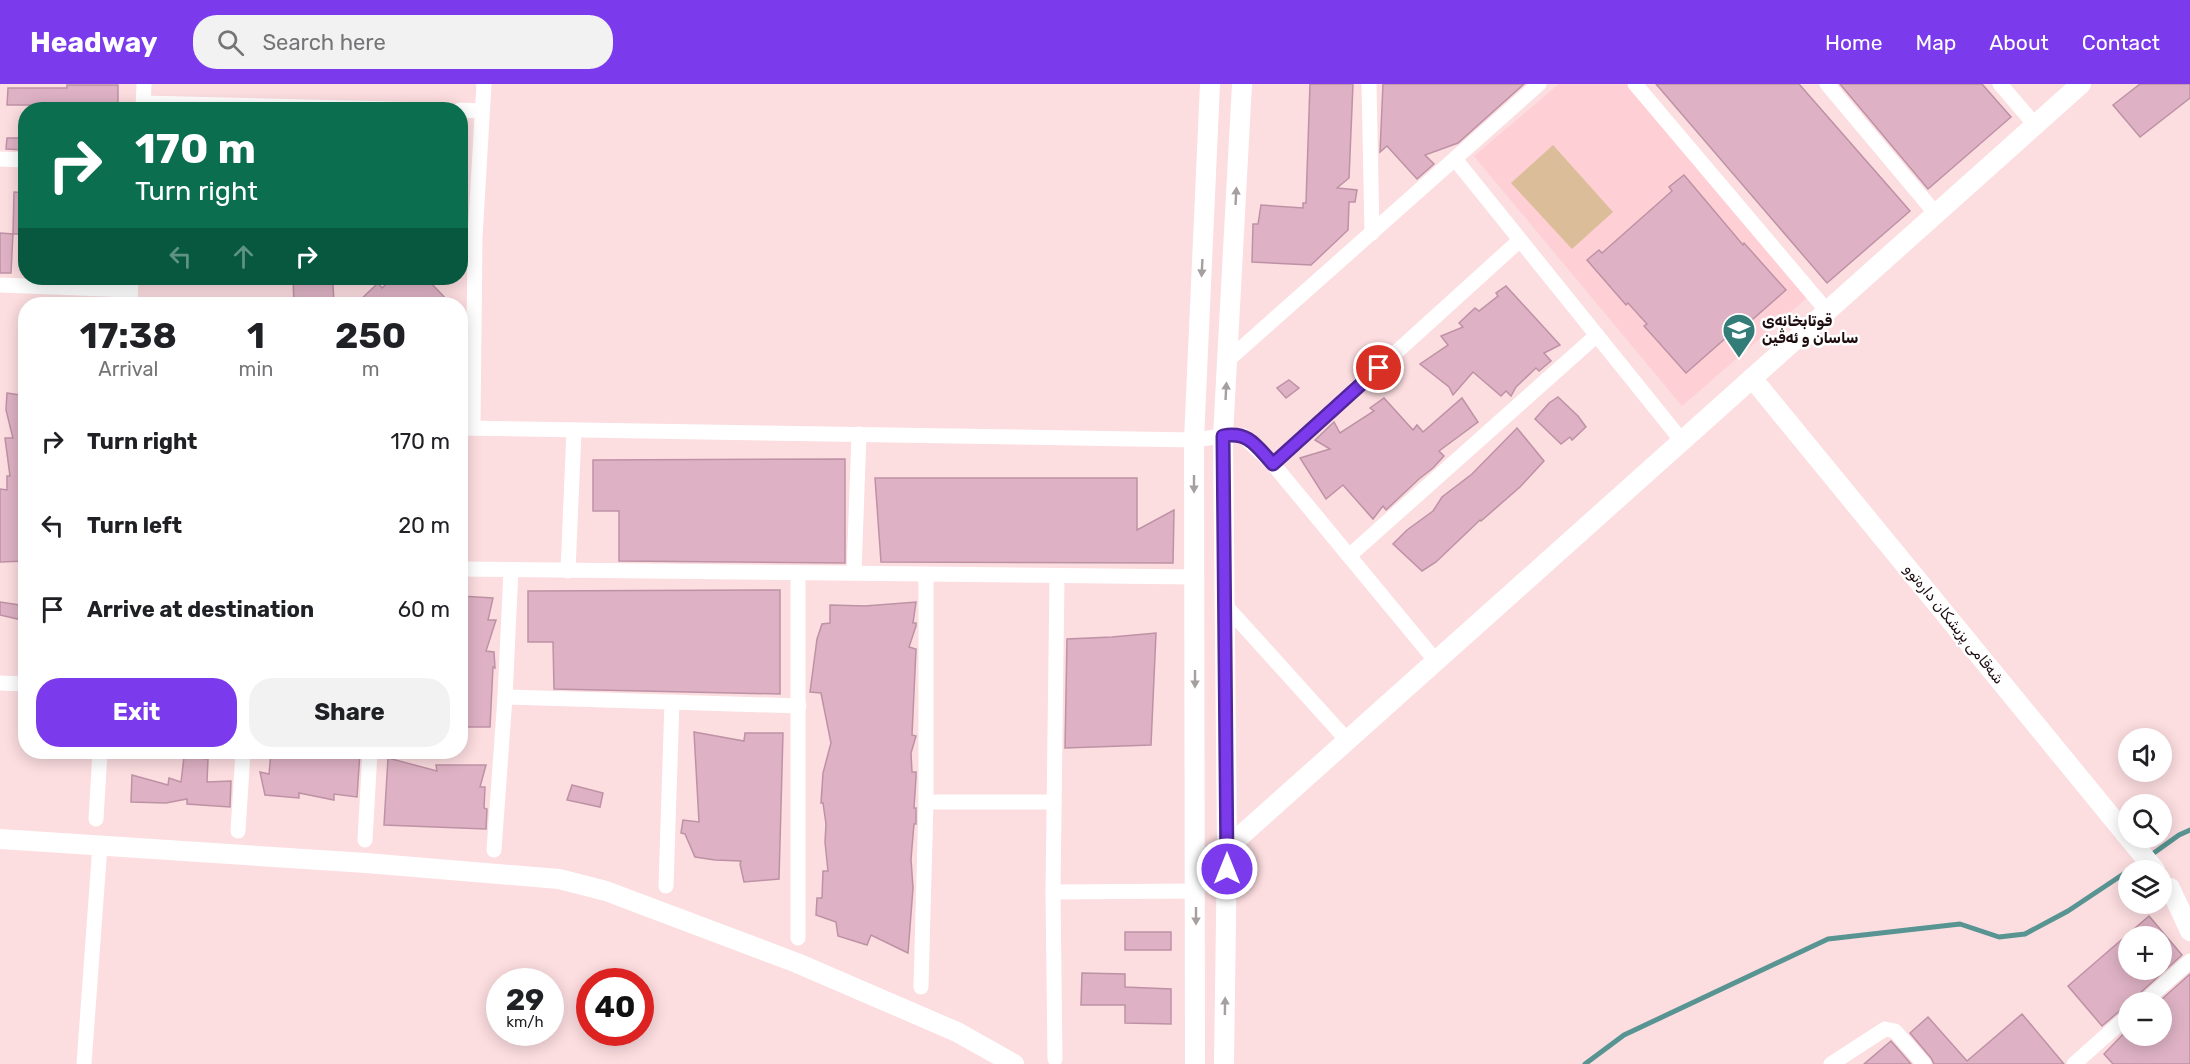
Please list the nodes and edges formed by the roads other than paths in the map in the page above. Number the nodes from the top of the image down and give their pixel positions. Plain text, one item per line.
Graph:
1 (144, 84) edge
2 (484, 84) edge
3 (1210, 84) edge
4 (1242, 84) edge
5 (1369, 84) edge
6 (1539, 84) edge
7 (1635, 84) edge
8 (1827, 84) edge
9 (2000, 84) edge
10 (2081, 84) edge
11 (143, 102) edge
12 (468, 110) edge
13 (482, 111) junction
14 (2035, 125) junction
15 (0, 159) edge
16 (1455, 159) junction
17 (18, 160) edge
18 (1936, 214) junction
19 (1372, 233) junction
20 (468, 237) edge
21 (1520, 240) junction
22 (0, 285) edge
23 (130, 291) edge
24 (1827, 311) junction
25 (1597, 335) junction
26 (1227, 362) junction
27 (1752, 378) junction
28 (468, 428) edge
29 (574, 430) junction
30 (858, 434) junction
31 (1223, 436) junction
32 (1194, 440) junction
33 (1682, 441) junction
34 (1273, 464) junction
35 (1349, 556) junction
36 (468, 569) edge
37 (511, 570) junction
38 (568, 570) junction
39 (798, 573) junction
40 (854, 573) junction
41 (926, 574) junction
42 (1057, 576) junction
43 (1194, 577) junction
44 (1225, 605) junction
45 (1435, 660) junction
46 (0, 683) edge
47 (18, 684) edge
48 (505, 697) junction
49 (672, 702) junction
50 (799, 706) junction
51 (1347, 740) junction
52 (100, 759) edge
53 (243, 759) edge
54 (370, 759) edge
55 (926, 802) junction
56 (1054, 802) junction
57 (96, 819) dead end
58 (238, 831) dead end
59 (0, 839) edge
60 (365, 840) dead end
61 (100, 846) junction
62 (1227, 848) junction
63 (494, 850) dead end
64 (2146, 860) edge
65 (666, 886) dead end
66 (1196, 891) junction
67 (1053, 892) junction
68 (2172, 892) edge
69 (2188, 915) edge
70 (798, 938) dead end
71 (2190, 961) edge
72 (921, 987) dead end
73 (2155, 992) edge
74 (2118, 1026) edge
75 (1055, 1059) dead end
76 (2082, 1062) edge
77 (84, 1064) edge
78 (1014, 1064) edge
79 (1195, 1064) edge
80 (1224, 1064) edge
81 (1831, 1064) edge
82 (1924, 1064) edge

1 - 11 street
2 - 13 street
3 -> 32 street
26 -> 4 street
5 - 19 street
6 - 16 street
7 - 24 street
8 - 18 street
9 - 14 street
10 - 14 street
12 - 13 street
13 - 20 street
14 - 18 street
15 - 17 street
16 - 19 street
16 - 21 street
18 - 24 street
19 - 26 street
21 - 25 street
21 - 34 street
22 - 23 street
24 - 27 street
25 - 33 street
25 - 35 street
31 -> 26 street
27 - 33 street
27 - 64 street, شەقامی پزیشکان دارەتوو
28 - 29 street
29 - 30 street
29 - 38 street
30 - 32 street
30 - 40 street
31 - 32 street
31 - 34 street
31 - 44 street
32 -> 43 street
33 - 45 street
34 - 35 street
35 - 45 street
36 - 37 street
37 - 38 street
37 - 48 street
38 - 39 street
39 - 40 street
39 - 50 street
40 - 41 street
41 - 42 street
41 - 55 street
42 - 43 street
42 - 56 street
43 -> 66 street
44 - 51 street
44 - 62 street
45 - 51 street
46 - 47 street
48 - 49 street
48 - 63 street
49 - 50 street
49 - 65 street
50 - 70 street
51 - 62 street
52 - 57 street
53 - 58 street
54 - 60 street
55 - 56 street
55 - 72 street
56 - 67 street
59 - 61 street
61 - 77 street
61 - 78 street
80 -> 62 street
66 - 67 street
66 -> 79 street
67 - 75 street
68 - 69 street
71 - 73 street
74 - 76 street
81 - 82 street

